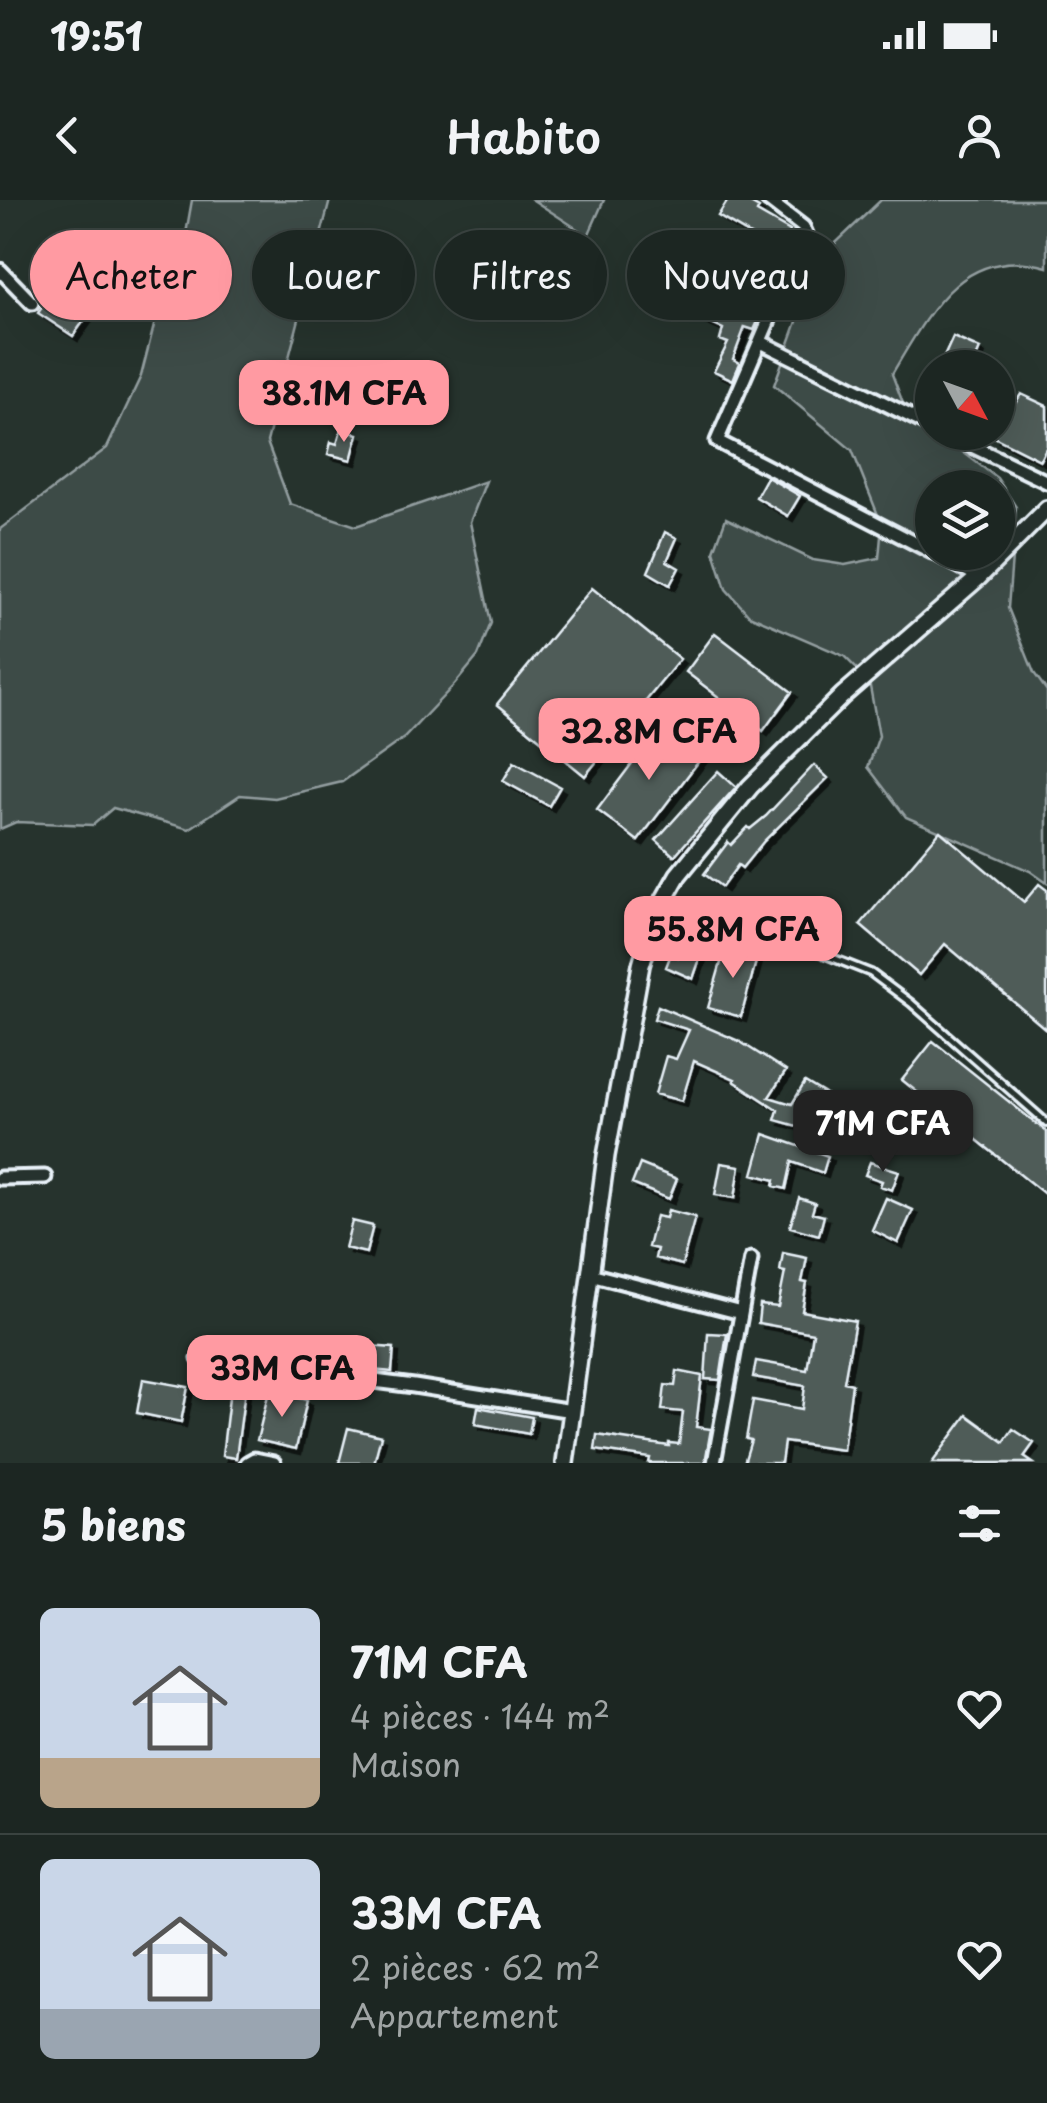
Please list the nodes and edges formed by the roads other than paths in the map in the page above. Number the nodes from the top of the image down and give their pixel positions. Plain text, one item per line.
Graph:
1 (768, 200) edge
2 (0, 270) edge
3 (30, 301) edge
4 (761, 342) junction
5 (915, 419) edge
6 (980, 450) edge
7 (1047, 482) edge
8 (1047, 509) edge
9 (915, 543) edge
10 (966, 570) edge
11 (979, 577) junction
12 (782, 938) dead end
13 (1047, 1123) edge
14 (0, 1178) edge
15 (44, 1178) dead end
16 (751, 1259) dead end
17 (590, 1274) junction
18 (741, 1314) junction
19 (199, 1359) dead end
20 (572, 1411) junction
21 (247, 1463) edge
22 (274, 1463) edge
23 (565, 1463) edge
24 (714, 1463) edge

1 - 4 street
2 - 3 street
4 - 5 street
4 - 9 street
6 - 7 street
8 - 11 main road
10 - 11 street
11 - 17 main road
12 - 13 lane
14 - 15 street
16 - 18 street
17 - 18 street
17 - 20 main road
18 - 24 street
19 - 20 street
20 - 23 main road
21 - 22 street

